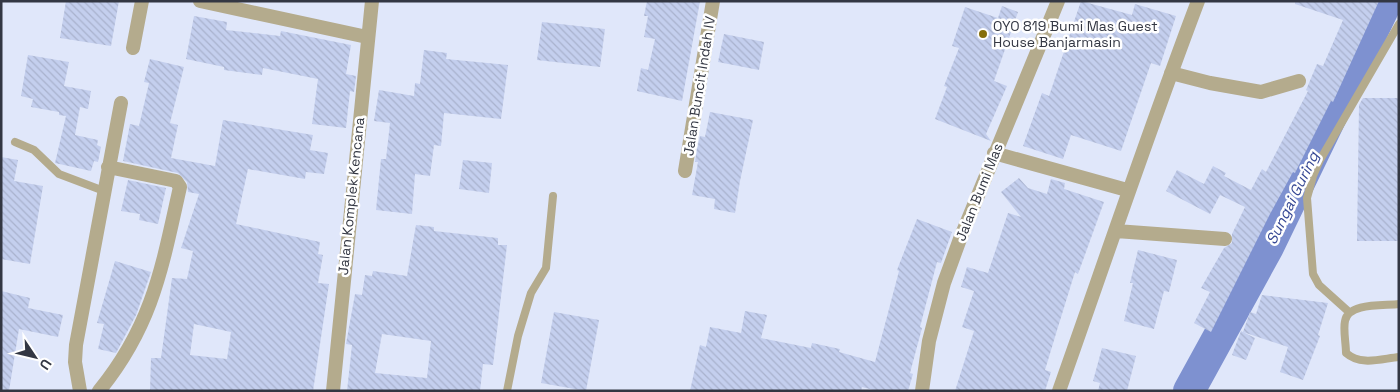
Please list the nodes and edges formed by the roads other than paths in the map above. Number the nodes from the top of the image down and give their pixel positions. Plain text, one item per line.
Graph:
1 (142, 1) edge
2 (200, 1) edge
3 (372, 1) edge
4 (713, 1) edge
5 (1058, 1) edge
6 (1198, 1) edge
7 (1399, 24) edge
8 (367, 37) junction
9 (133, 48) dead end
10 (1171, 74) junction
11 (1299, 80) dead end
12 (121, 103) dead end
13 (14, 142) dead end
14 (994, 152) junction
15 (108, 167) junction
16 (685, 171) dead end
17 (1127, 190) junction
18 (104, 191) junction
19 (553, 196) dead end
20 (1116, 231) junction
21 (1225, 239) dead end
22 (1399, 304) edge
23 (1349, 312) junction
24 (1399, 357) edge
25 (80, 391) edge
26 (100, 391) edge
27 (333, 391) edge
28 (506, 391) edge
29 (922, 391) edge
30 (1058, 391) edge

1 - 9 street
2 - 8 street
3 - 8 street, Jalan Komplek Kencana
4 - 16 street, Jalan Buncit Indah IV
5 - 14 street, Jalan Bumi Mas
6 - 10 street
7 - 23 lane
8 - 27 street, Jalan Komplek Kencana
10 - 11 street
10 - 17 street
12 - 15 street
13 - 18 lane
14 - 17 street
14 - 29 street, Jalan Bumi Mas
15 - 18 street
15 - 26 street
17 - 20 street
18 - 25 street
19 - 28 lane
20 - 21 street
20 - 30 street
22 - 23 lane
23 - 24 lane

